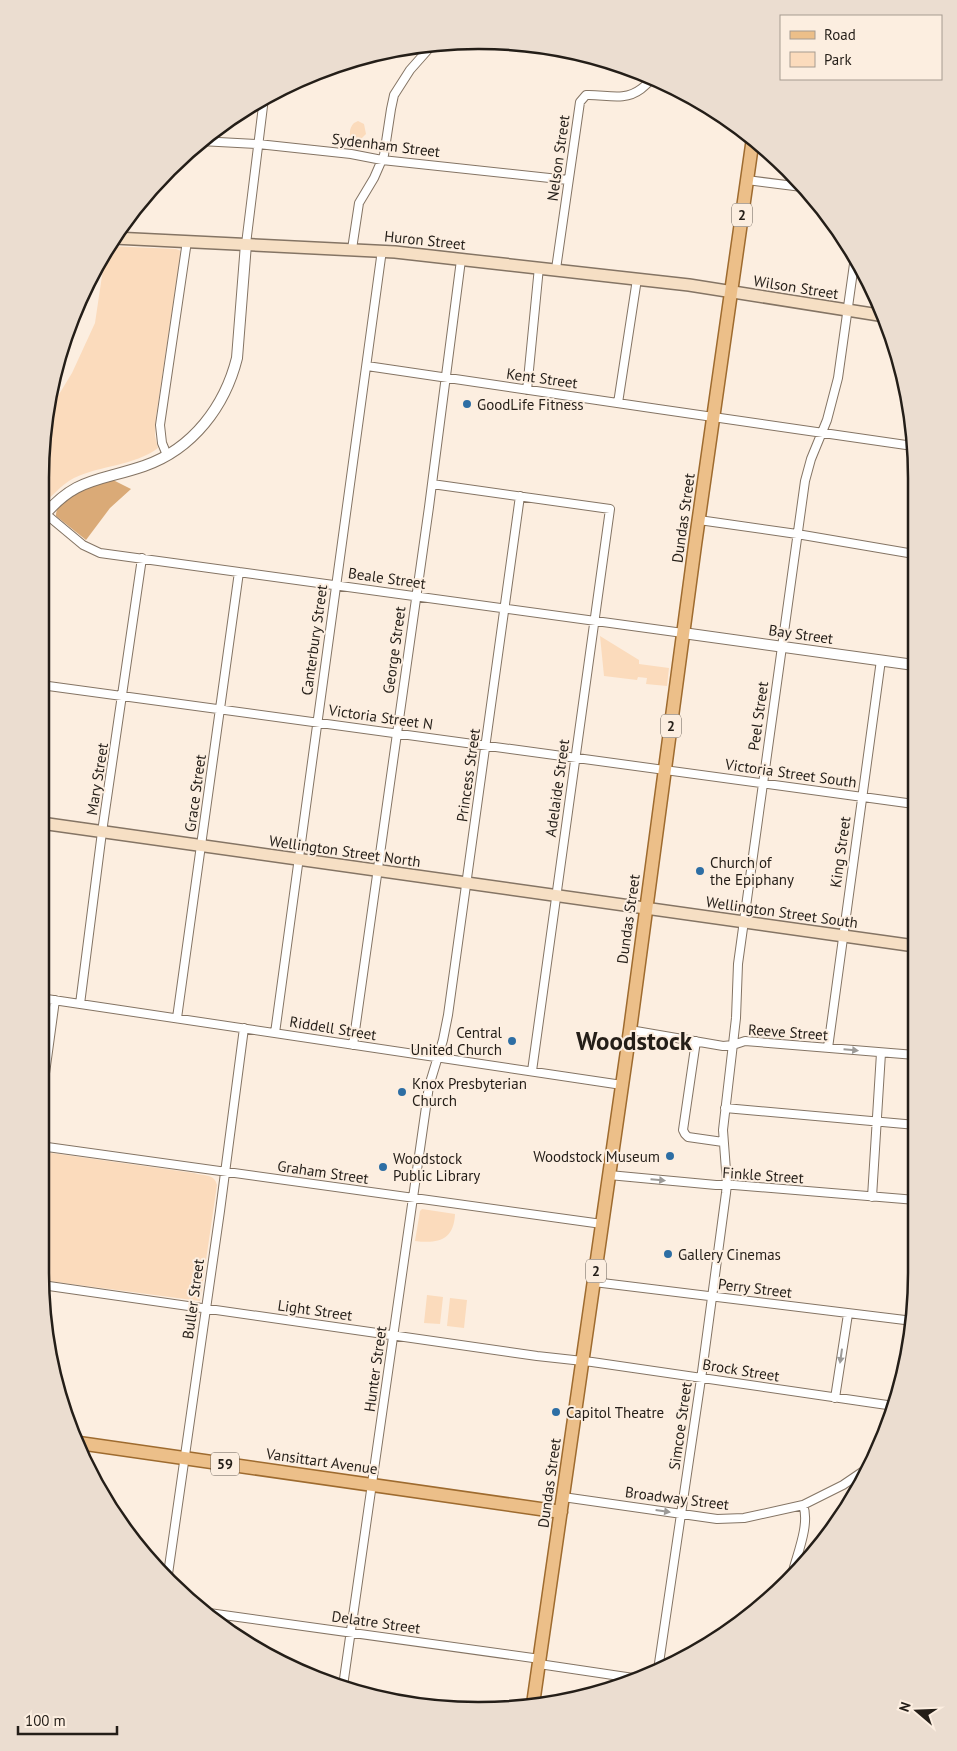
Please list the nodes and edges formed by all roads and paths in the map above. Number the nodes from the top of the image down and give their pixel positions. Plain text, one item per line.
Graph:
1 (426, 52) edge
2 (647, 83) edge
3 (263, 107) edge
4 (212, 142) edge
5 (258, 144) junction
6 (752, 147) edge
7 (382, 160) junction
8 (568, 180) junction
9 (747, 180) junction
10 (793, 186) edge
11 (122, 238) edge
12 (187, 241) junction
13 (246, 244) junction
14 (352, 248) junction
15 (382, 250) junction
16 (461, 260) junction
17 (539, 268) junction
18 (556, 269) junction
19 (853, 269) edge
20 (637, 278) junction
21 (732, 292) junction
22 (848, 311) junction
23 (876, 315) edge
24 (367, 366) junction
25 (446, 378) junction
26 (527, 390) junction
27 (618, 403) junction
28 (713, 417) junction
29 (822, 432) junction
30 (907, 445) edge
31 (167, 455) junction
32 (432, 484) junction
33 (520, 496) junction
34 (49, 508) edge
35 (49, 519) edge
36 (699, 520) junction
37 (797, 534) junction
38 (908, 553) edge
39 (142, 558) junction
40 (239, 572) junction
41 (335, 585) junction
42 (416, 596) junction
43 (504, 608) junction
44 (594, 620) junction
45 (683, 633) junction
46 (782, 646) junction
47 (881, 660) junction
48 (908, 664) edge
49 (49, 686) edge
50 (123, 696) junction
51 (221, 710) junction
52 (317, 722) junction
53 (397, 733) junction
54 (486, 746) junction
55 (575, 758) junction
56 (664, 770) junction
57 (763, 782) junction
58 (862, 796) junction
59 (908, 803) edge
60 (49, 824) edge
61 (102, 832) junction
62 (201, 845) junction
63 (299, 860) junction
64 (377, 870) junction
65 (467, 883) junction
66 (556, 896) junction
67 (646, 908) junction
68 (743, 922) junction
69 (843, 936) junction
70 (908, 945) edge
71 (49, 999) edge
72 (55, 1000) junction
73 (80, 1004) junction
74 (177, 1018) junction
75 (244, 1028) junction
76 (630, 1030) junction
77 (275, 1033) junction
78 (696, 1041) junction
79 (49, 1044) edge
80 (353, 1045) junction
81 (733, 1045) junction
82 (828, 1048) junction
83 (881, 1053) junction
84 (908, 1055) edge
85 (438, 1058) junction
86 (532, 1071) junction
87 (622, 1085) junction
88 (725, 1108) junction
89 (877, 1122) junction
90 (908, 1124) edge
91 (723, 1142) junction
92 (49, 1147) edge
93 (225, 1172) junction
94 (610, 1175) junction
95 (727, 1184) junction
96 (872, 1197) junction
97 (414, 1198) junction
98 (908, 1199) edge
99 (602, 1224) junction
100 (594, 1282) junction
101 (49, 1286) edge
102 (713, 1297) junction
103 (206, 1309) junction
104 (848, 1314) junction
105 (906, 1320) edge
106 (394, 1335) junction
107 (583, 1362) junction
108 (701, 1378) junction
109 (835, 1398) junction
110 (887, 1405) edge
111 (84, 1444) edge
112 (184, 1458) junction
113 (857, 1476) edge
114 (372, 1484) junction
115 (563, 1497) junction
116 (803, 1505) junction
117 (561, 1512) junction
118 (681, 1514) junction
119 (796, 1562) edge
120 (169, 1570) edge
121 (219, 1614) edge
122 (351, 1633) junction
123 (540, 1661) junction
124 (659, 1663) edge
125 (625, 1676) edge
126 (344, 1680) edge
127 (535, 1699) edge

1 - 7 street
2 - 8 street, Nelson Street
3 - 5 street
4 - 5 street, Sydenham Street
5 - 7 street, Sydenham Street
5 - 13 street
6 - 9 main road, Dundas Street / 2
7 - 8 street, Sydenham Street
7 - 14 street
8 - 18 street, Nelson Street
9 - 10 street
9 - 21 main road, Dundas Street / 2
11 - 12 main road, Huron Street
12 - 13 main road, Huron Street
12 - 31 street
13 - 14 main road, Huron Street
13 - 31 street
14 - 15 main road, Huron Street
15 - 16 main road, Huron Street
15 - 24 street, Canterbury Street
16 - 17 main road, Huron Street
16 - 25 street, George Street
17 - 18 main road, Huron Street
17 - 26 street
18 - 20 main road, Huron Street
19 - 22 street, Peel Street
20 - 21 main road, Huron Street
20 - 27 street
21 - 22 main road, Wilson Street
21 - 28 main road, Dundas Street / 2
22 - 23 main road, Wilson Street
22 - 29 street, Peel Street
24 - 25 street, Kent Street
24 - 41 street, Canterbury Street
25 - 26 street, Kent Street
25 - 32 street, George Street
26 - 27 street, Kent Street
27 - 28 street, Kent Street
28 - 29 street, Kent Street
28 - 36 main road, Dundas Street / 2
29 - 30 street, Kent Street
29 - 37 street, Peel Street
31 - 34 street
32 - 33 street
32 - 42 street, George Street
33 - 43 street, Princess Street
33 - 44 street, Adelaide Street
35 - 39 street, Beale Street
36 - 37 street
36 - 45 main road, Dundas Street / 2
37 - 38 street
37 - 46 street, Peel Street
39 - 40 street, Beale Street
39 - 50 street, Mary Street
40 - 41 street, Beale Street
40 - 51 street, Grace Street
41 - 42 street, Beale Street
41 - 52 street, Canterbury Street
42 - 43 street, Beale Street
42 - 53 street, George Street
43 - 44 street, Beale Street
43 - 54 street, Princess Street
44 - 45 street, Beale Street
44 - 55 street, Adelaide Street
45 - 46 street, Bay Street
45 - 56 main road, Dundas Street / 2
46 - 47 street, Bay Street
46 - 57 street, Peel Street
47 - 48 street, Bay Street
47 - 58 street, King Street
49 - 50 street, Victoria Street N
50 - 51 street, Victoria Street N
50 - 61 street, Mary Street
51 - 52 street, Victoria Street N
51 - 62 street, Grace Street
52 - 53 street, Victoria Street N
52 - 63 street, Canterbury Street
53 - 54 street, Victoria Street N
53 - 64 street, George Street
54 - 55 street, Victoria Street N
54 - 65 street, Princess Street
55 - 56 street, Victoria Street South
55 - 66 street, Adelaide Street
56 - 57 street, Victoria Street South
56 - 67 main road, Dundas Street / 2
57 - 58 street, Victoria Street South
57 - 68 street, Peel Street
58 - 59 street, Victoria Street South
58 - 69 street, King Street
60 - 61 main road, Wellington Street North
61 - 62 main road, Wellington Street North
61 - 73 street, Mary Street
62 - 63 main road, Wellington Street North
62 - 74 street, Grace Street
63 - 64 main road, Wellington Street North
63 - 77 street, Canterbury Street
64 - 65 main road, Wellington Street North
64 - 80 street, George Street
65 - 66 main road, Wellington Street North
65 - 85 street, Princess Street
66 - 67 main road, Wellington Street North
66 - 86 street, Adelaide Street
67 - 68 main road, Wellington Street South
67 - 76 main road, Dundas Street / 2
68 - 69 main road, Wellington Street South
68 - 81 street, Peel Street
69 - 70 main road, Wellington Street South
69 - 82 street, King Street
71 - 72 street, Riddell Street
72 - 73 street, Riddell Street
72 - 79 street
73 - 74 street, Riddell Street
74 - 75 street, Riddell Street
75 - 77 street, Riddell Street
75 - 93 street, Buller Street
76 - 78 street, Reeve Street
76 - 87 main road, Dundas Street / 2
77 - 80 street, Riddell Street
78 - 81 street, Reeve Street
78 - 91 street
80 - 85 street, Riddell Street
81 - 82 street, Reeve Street
81 - 88 street, Peel Street
82 -> 83 street, Reeve Street
83 - 84 street, Reeve Street
83 - 89 street
85 - 86 street, Riddell Street
85 - 97 street, Hunter Street
86 - 87 street, Riddell Street
87 - 94 main road, Dundas Street / 2
88 - 89 street
88 - 91 street, Peel Street
89 - 90 street
89 - 96 street
91 - 95 street, Peel Street
92 - 93 street, Graham Street
93 - 97 street, Graham Street
93 - 103 street, Buller Street
94 -> 95 street, Finkle Street
94 - 99 main road, Dundas Street / 2
95 - 96 street, Finkle Street
95 - 102 street, Simcoe Street
96 - 98 street, Finkle Street
97 - 99 street, Graham Street
97 - 106 street, Hunter Street
99 - 100 main road, Dundas Street / 2
100 - 102 street, Perry Street
100 - 107 main road, Dundas Street / 2
101 - 103 street, Light Street
102 - 104 street, Perry Street
102 - 108 street, Simcoe Street
103 - 106 street, Light Street
103 - 112 street, Buller Street
104 - 105 street, Perry Street
104 -> 109 street
106 - 107 street, Light Street
106 - 114 street, Hunter Street
107 - 108 street, Brock Street
107 - 115 main road, Dundas Street / 2
108 - 109 street, Brock Street
108 - 118 street, Simcoe Street
109 - 110 street, Brock Street
111 - 112 main road, Vansittart Avenue / 59
112 - 114 main road, Vansittart Avenue / 59
112 - 120 street, Buller Street
113 - 116 street, Broadway Street
114 - 117 main road, Vansittart Avenue / 59
114 - 122 street, Hunter Street
115 - 117 main road, Dundas Street / 2
115 -> 118 street, Broadway Street
116 - 118 street, Broadway Street
116 - 119 street
117 - 123 main road, Dundas Street / 2
118 - 124 street, Simcoe Street
121 - 122 street, Delatre Street
122 - 123 street, Delatre Street
122 - 126 street, Hunter Street
123 - 125 street, Delatre Street
123 - 127 main road, Dundas Street / 2

